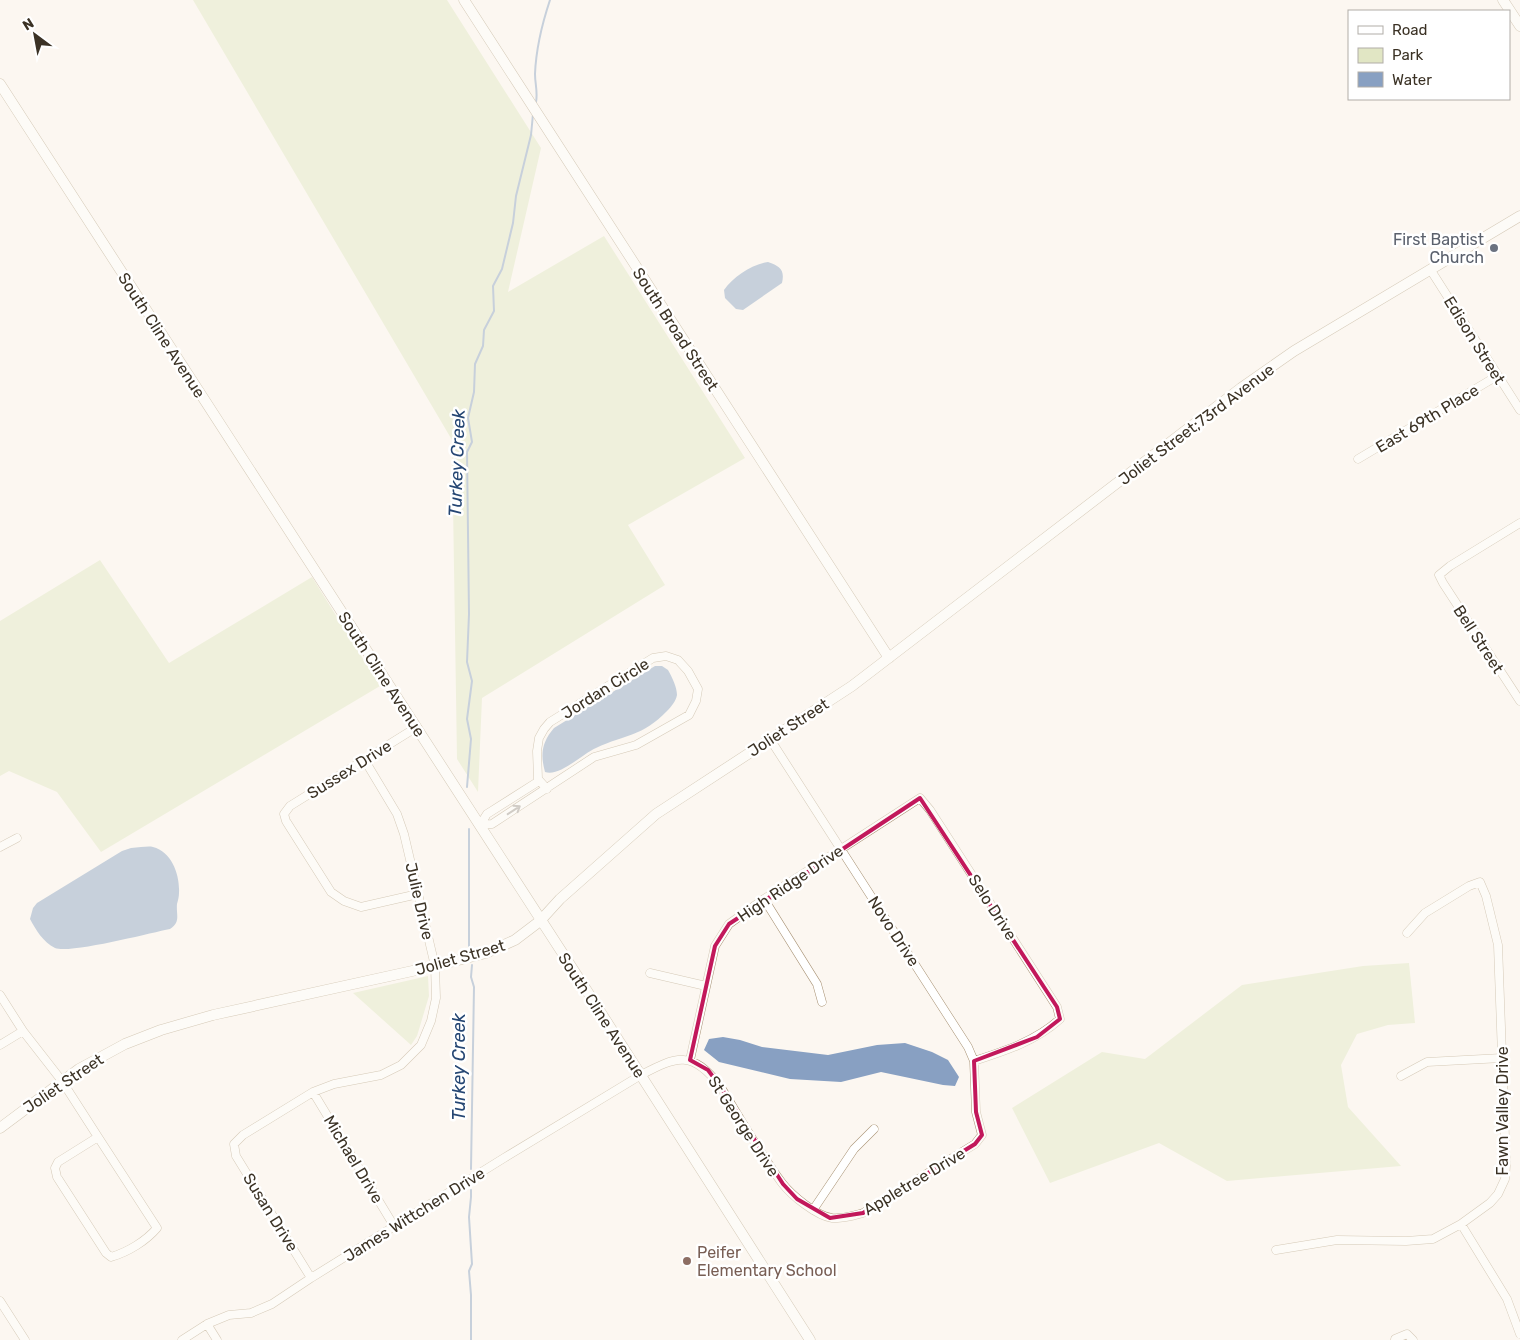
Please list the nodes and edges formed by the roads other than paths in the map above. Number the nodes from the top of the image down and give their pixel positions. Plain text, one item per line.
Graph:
1 (464, 0) edge
2 (1510, 11) edge
3 (1520, 26) edge
4 (0, 84) edge
5 (1520, 216) edge
6 (1430, 269) junction
7 (1497, 376) junction
8 (1520, 410) edge
9 (1358, 459) dead end
10 (1520, 523) edge
11 (889, 658) junction
12 (1520, 684) edge
13 (1512, 689) junction
14 (1520, 701) edge
15 (417, 727) junction
16 (770, 739) junction
17 (364, 760) junction
18 (539, 780) junction
19 (547, 789) junction
20 (920, 798) joint
21 (480, 825) junction
22 (17, 838) dead end
23 (0, 847) edge
24 (841, 849) junction
25 (418, 894) junction
26 (764, 899) junction
27 (540, 921) junction
28 (1407, 933) dead end
29 (435, 966) junction
30 (650, 973) dead end
31 (706, 986) junction
32 (0, 995) edge
33 (822, 1002) dead end
34 (23, 1031) junction
35 (0, 1045) edge
36 (1502, 1058) junction
37 (690, 1060) junction
38 (974, 1061) junction
39 (641, 1075) junction
40 (1401, 1076) dead end
41 (62, 1081) junction
42 (313, 1092) junction
43 (0, 1128) edge
44 (874, 1129) dead end
45 (982, 1135) joint
46 (98, 1137) junction
47 (234, 1144) joint
48 (813, 1210) junction
49 (1461, 1224) junction
50 (394, 1226) junction
51 (1276, 1250) dead end
52 (311, 1278) junction
53 (0, 1301) edge
54 (207, 1324) junction
55 (1520, 1334) edge
56 (25, 1340) edge
57 (182, 1340) edge
58 (217, 1340) edge
59 (810, 1340) edge
60 (1395, 1340) edge
61 (1413, 1340) edge

1 - 11 street, South Broad Street
2 - 3 street
4 - 15 street, South Cline Avenue
5 - 6 street, Joliet Street;73rd Avenue
6 - 7 street, Edison Street
6 - 11 street, Joliet Street;73rd Avenue
7 - 8 street, Edison Street
7 - 9 street, East 69th Place
10 - 13 street, Bell Street
11 - 16 street, Joliet Street
12 - 13 street
13 - 14 street, Bell Street
15 - 17 street, Sussex Drive
15 - 21 street, South Cline Avenue
16 - 24 street, Novo Drive
16 - 27 street, Joliet Street
17 - 25 street, Julie Drive
17 - 25 street, Sussex Drive
18 - 19 street
18 - 19 street, Jordan Circle
18 - 21 street
21 -> 19 street, Jordan Circle
20 - 24 street, High Ridge Drive
20 - 38 street, Selo Drive
21 - 27 street, South Cline Avenue
22 - 23 street
24 - 26 street, High Ridge Drive
24 - 38 street, Novo Drive
25 - 29 street, Julie Drive
26 - 31 street, High Ridge Drive
26 - 33 street
27 - 29 street, Joliet Street
27 - 39 street, South Cline Avenue
28 - 36 street, Fawn Valley Drive
29 - 41 street, Joliet Street
29 - 42 street, Julie Drive
30 - 31 street
31 - 37 street, High Ridge Drive
32 - 34 street
34 - 35 street
34 - 41 street
36 - 40 street
36 - 49 street, Fawn Valley Drive
37 - 39 street
37 - 48 street, St George Drive
38 - 45 street, Novo Drive
39 - 50 street, James Wittchen Drive
39 - 59 street, South Cline Avenue
41 - 43 street, Joliet Street
41 - 46 street
42 - 47 street, Julie Drive
42 - 50 street, Michael Drive
44 - 48 street
45 - 48 street, Appletree Drive
46 - 46 street
47 - 52 street, Susan Drive
49 - 51 street, Fawn Valley Drive
49 - 55 street
50 - 52 street, James Wittchen Drive
52 - 54 street, James Wittchen Drive
53 - 56 street
54 - 57 street, James Wittchen Drive
54 - 58 street
60 - 61 street

